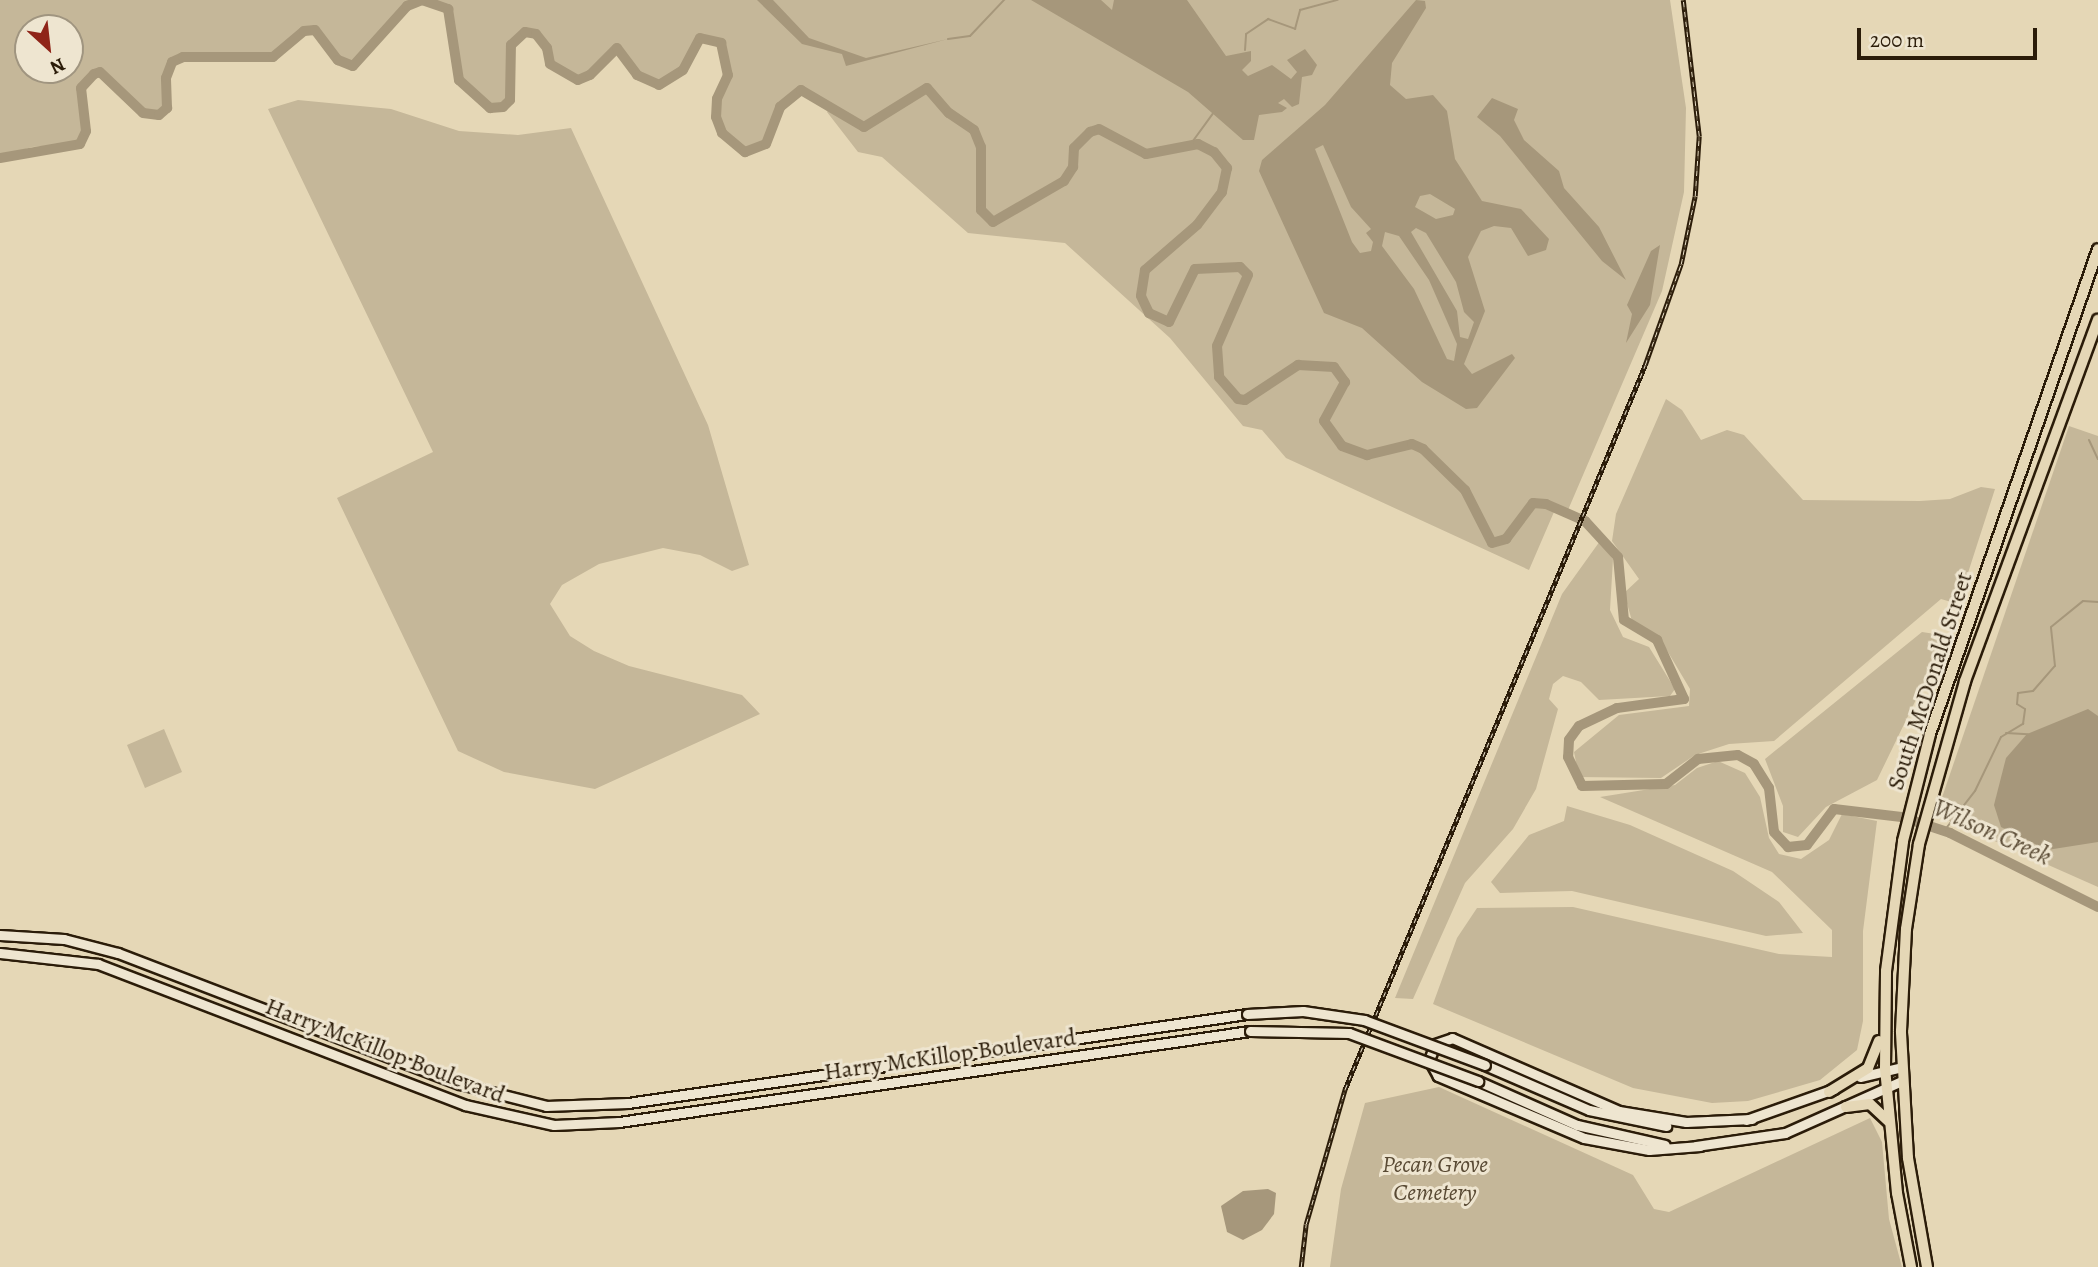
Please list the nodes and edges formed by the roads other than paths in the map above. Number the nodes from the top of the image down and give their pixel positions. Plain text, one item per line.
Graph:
1 (2098, 249) edge
2 (2098, 320) edge
3 (0, 935) edge
4 (0, 953) edge
5 (1886, 971) junction
6 (317, 1027) junction
7 (310, 1045) junction
8 (1902, 1067) junction
9 (1885, 1069) junction
10 (1902, 1081) junction
11 (732, 1088) junction
12 (1886, 1088) junction
13 (1829, 1092) junction
14 (529, 1103) junction
15 (733, 1105) junction
16 (1846, 1107) junction
17 (1752, 1119) junction
18 (1889, 1121) junction
19 (526, 1122) junction
20 (1668, 1126) junction
21 (1665, 1145) junction
22 (1700, 1146) junction
23 (1911, 1267) edge
24 (1927, 1267) edge

1 - 5 main road, South McDonald Street
2 - 8 main road, South McDonald Street
3 - 6 main road, Harry McKillop Boulevard
4 - 7 main road, Harry McKillop Boulevard
5 - 9 main road, South McDonald Street
5 - 13 main road
6 - 7 main road
6 - 14 main road, Harry McKillop Boulevard
7 - 19 main road, Harry McKillop Boulevard
8 - 9 main road, Harry McKillop Boulevard
8 - 10 main road, South McDonald Street
9 - 12 main road, South McDonald Street
9 - 13 main road, Harry McKillop Boulevard
10 - 12 main road, Harry McKillop Boulevard
10 - 24 main road, South McDonald Street
11 - 14 main road, Harry McKillop Boulevard
11 - 15 main road
11 - 20 main road, Harry McKillop Boulevard, bridge
12 - 16 main road, Harry McKillop Boulevard
12 - 18 main road, South McDonald Street
13 - 17 main road, Harry McKillop Boulevard
14 - 19 main road
15 - 19 main road, Harry McKillop Boulevard
15 - 21 main road, Harry McKillop Boulevard, bridge
16 - 18 main road
16 - 22 main road, Harry McKillop Boulevard
17 - 20 main road, Harry McKillop Boulevard
17 - 22 main road
18 - 23 main road, South McDonald Street
20 - 21 main road
21 - 22 main road, Harry McKillop Boulevard

